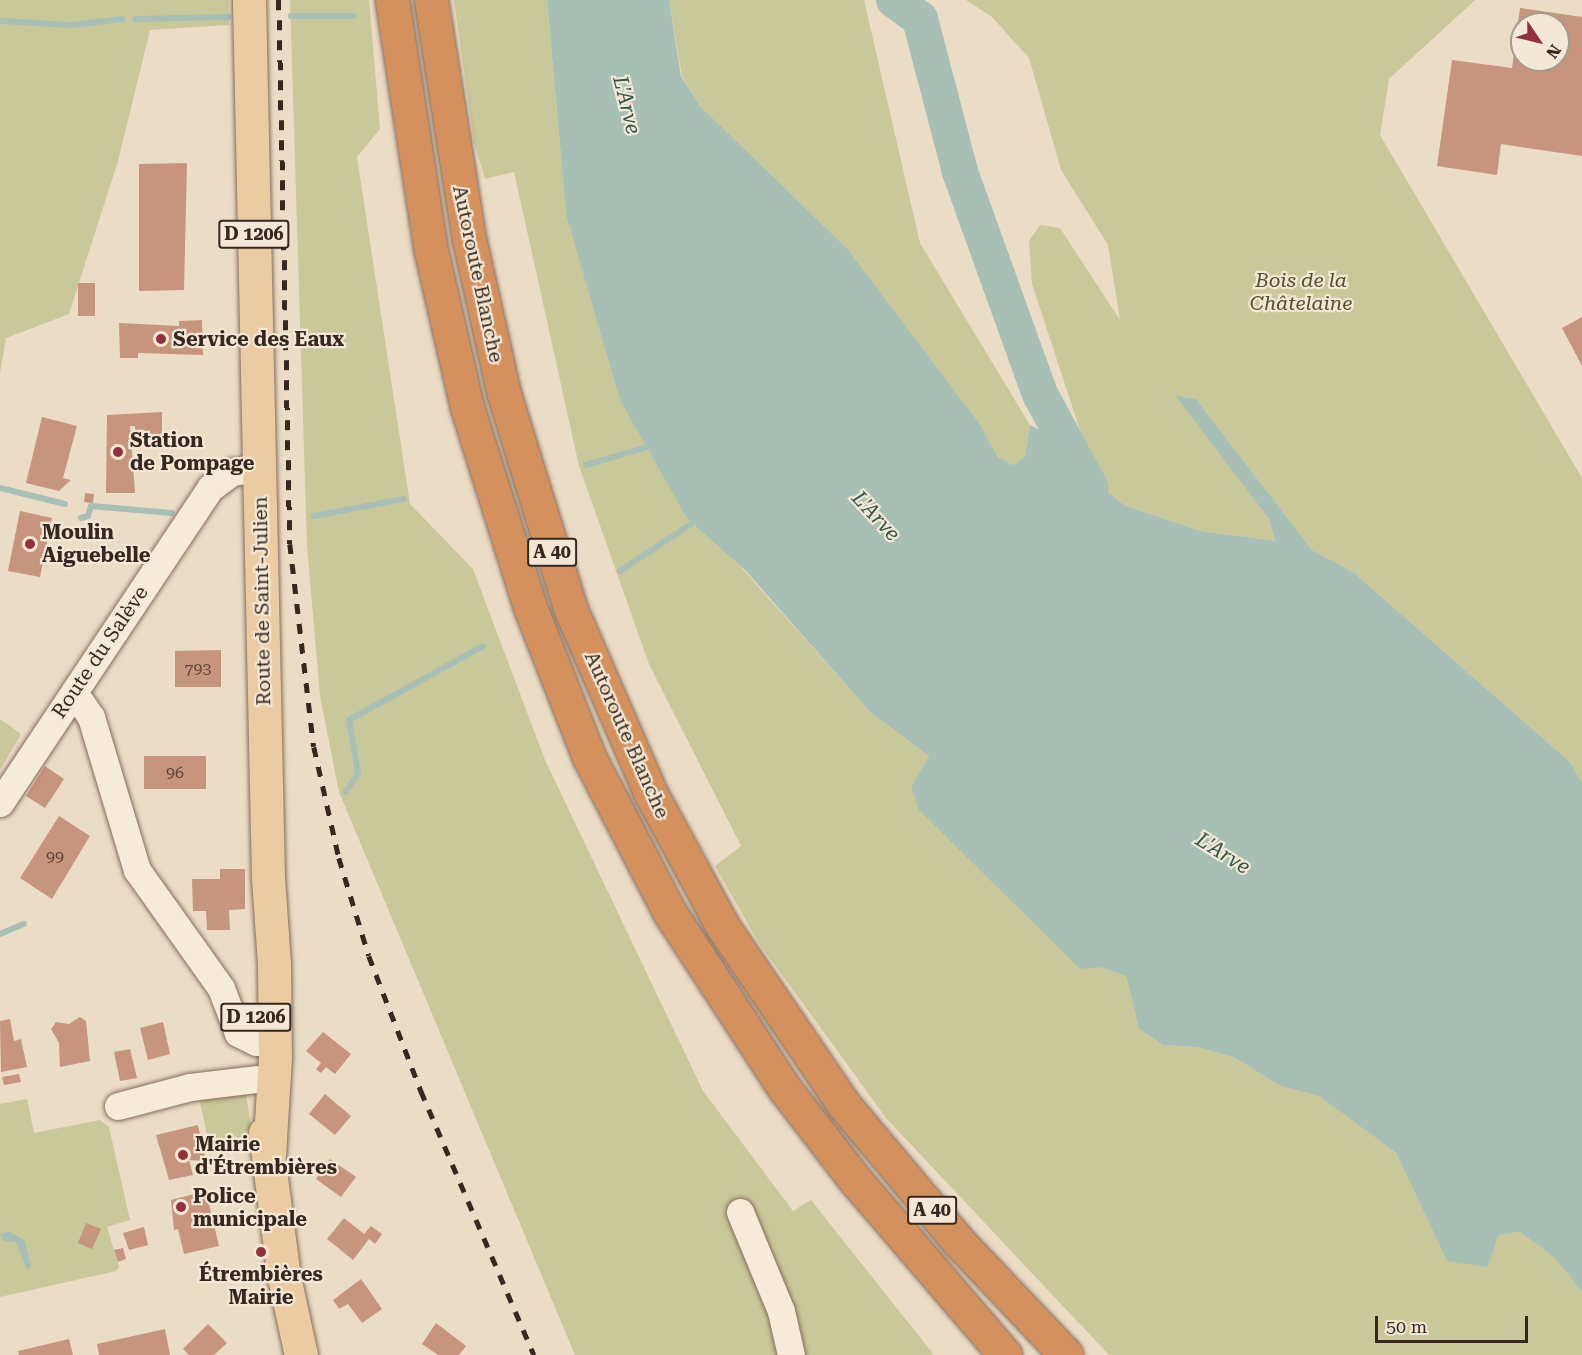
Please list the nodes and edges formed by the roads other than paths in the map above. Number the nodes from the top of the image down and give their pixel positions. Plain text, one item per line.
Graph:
1 (249, 0) edge
2 (392, 0) edge
3 (431, 0) edge
4 (258, 468) junction
5 (74, 692) junction
6 (0, 802) edge
7 (268, 878) junction
8 (256, 1042) junction
9 (265, 1078) junction
10 (118, 1106) dead end
11 (740, 1212) dead end
12 (997, 1354) edge
13 (301, 1355) edge
14 (791, 1355) edge
15 (1066, 1355) edge

1 - 4 main road, Route de Saint-Julien / D 1206
2 - 12 highway, Autoroute Blanche / A 40
3 - 15 highway, Autoroute Blanche / A 40
4 - 5 street, Route du Salève
4 - 7 main road, Route de Saint-Julien / D 1206
5 - 6 street, Route du Salève
5 - 8 street
7 - 8 main road, Route de Saint-Julien / D 1206
7 - 9 main road, Route de Saint-Julien / D 1206
8 - 9 main road, Route de Saint-Julien / D 1206
9 - 10 street
9 - 13 main road, Route de Saint-Julien / D 1206
11 - 14 street

